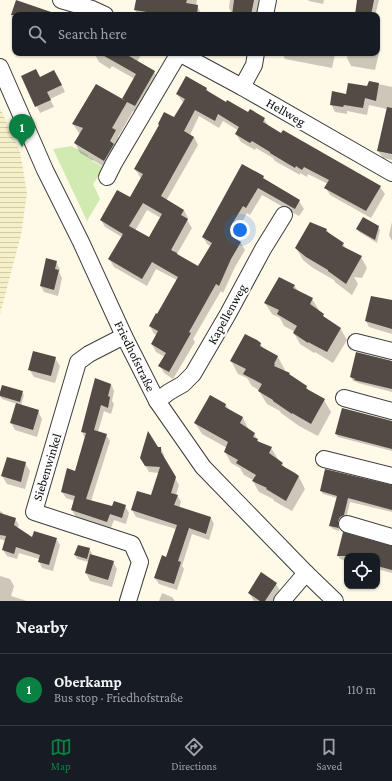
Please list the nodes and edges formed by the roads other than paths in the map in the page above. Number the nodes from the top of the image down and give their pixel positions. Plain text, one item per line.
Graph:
1 (61, 0) edge
2 (268, 0) edge
3 (99, 12) edge
4 (266, 12) edge
5 (177, 56) edge
6 (185, 56) edge
7 (256, 56) edge
8 (0, 67) edge
9 (242, 87) junction
10 (392, 173) edge
11 (108, 177) dead end
12 (284, 215) dead end
13 (124, 336) junction
14 (356, 342) dead end
15 (392, 351) edge
16 (344, 398) dead end
17 (157, 401) junction
18 (392, 410) edge
19 (324, 459) dead end
20 (392, 476) edge
21 (347, 524) dead end
22 (392, 537) edge
23 (306, 573) junction
24 (128, 601) edge
25 (282, 601) edge
26 (335, 601) edge

1 - 3 street
2 - 4 street
5 - 11 street, Hellweg
6 - 9 street, Hellweg
7 - 9 street
8 - 13 street, Friedhofstraße
9 - 10 street, Hellweg
12 - 17 street, Kapellenweg
13 - 17 street, Friedhofstraße
13 - 24 street, Siebenwinkel
14 - 15 street
16 - 18 street
17 - 23 street, Friedhofstraße
19 - 20 street
21 - 22 street
23 - 25 street
23 - 26 street, Friedhofstraße

